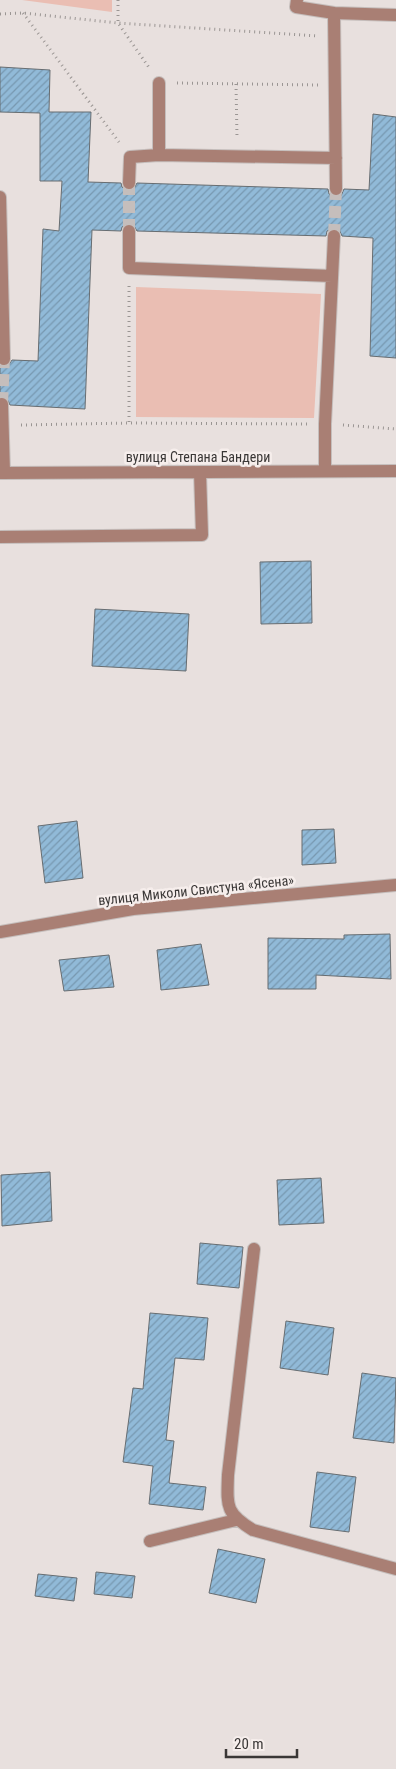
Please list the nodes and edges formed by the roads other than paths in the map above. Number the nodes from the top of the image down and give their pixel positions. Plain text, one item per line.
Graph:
1 (296, 0) edge
2 (334, 13) junction
3 (396, 15) edge
4 (159, 83) road end
5 (159, 155) junction
6 (336, 158) junction
7 (129, 183) tunnel mouth
8 (336, 189) tunnel mouth
9 (0, 197) edge
10 (129, 231) tunnel mouth
11 (334, 236) tunnel mouth
12 (332, 276) junction
13 (2, 314) edge
14 (4, 359) dead end
15 (2, 404) dead end
16 (326, 471) junction
17 (396, 471) edge
18 (200, 472) junction
19 (2, 473) edge
20 (0, 537) edge
21 (396, 885) edge
22 (0, 932) edge
23 (254, 1249) dead end
24 (236, 1520) junction
25 (150, 1541) dead end
26 (396, 1569) edge

1 - 2 street
2 - 3 street
2 - 6 street
4 - 5 street
5 - 6 street
5 - 7 street
6 - 8 street
9 - 13 street
10 - 12 street
11 - 12 street
12 - 16 street
13 - 14 street
15 - 19 street
16 - 17 street, вулиця Степана Бандери
16 - 18 street, вулиця Степана Бандери
18 - 19 street, вулиця Степана Бандери
18 - 20 street
21 - 22 street, вулиця Миколи Свистуна «Ясена»
23 - 24 street
24 - 25 street
24 - 26 street

